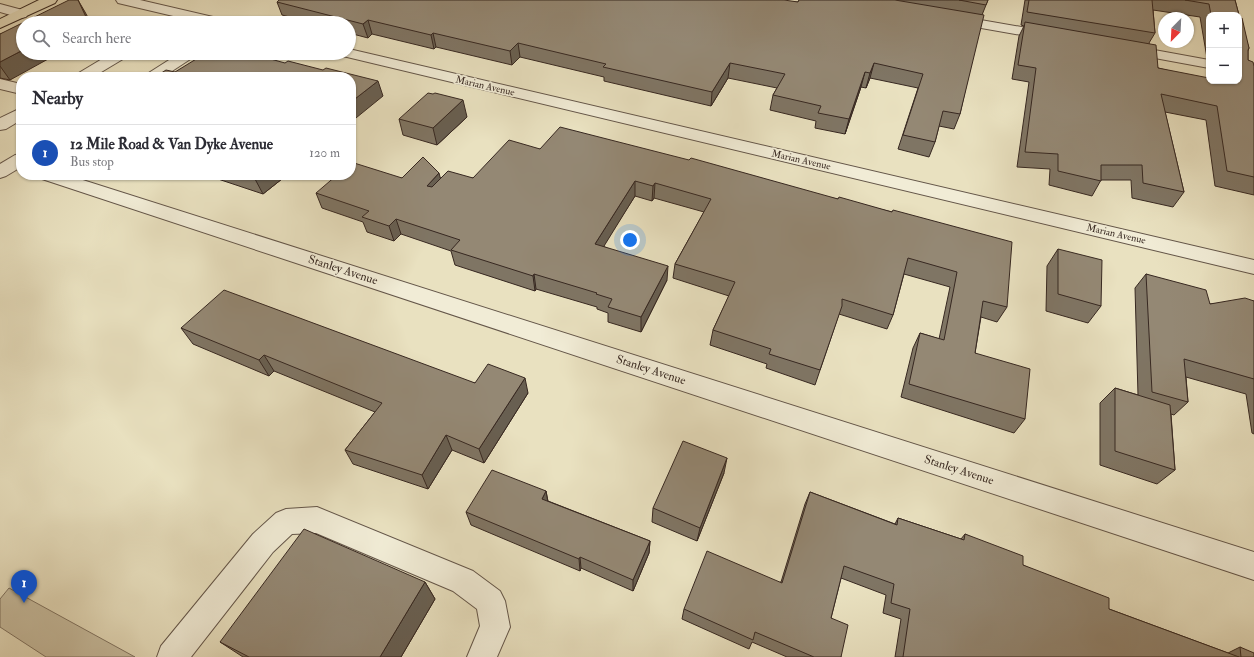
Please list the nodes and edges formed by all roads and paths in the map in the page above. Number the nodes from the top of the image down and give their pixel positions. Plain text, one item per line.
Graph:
1 (50, 0) edge
2 (123, 0) edge
3 (180, 0) edge
4 (0, 8) edge
5 (167, 10) junction
6 (188, 15) joint
7 (16, 16) edge
8 (26, 16) edge
9 (192, 16) edge
10 (938, 16) edge
11 (16, 20) edge
12 (4, 22) edge
13 (1062, 38) edge
14 (1116, 47) edge
15 (356, 55) edge
16 (112, 60) edge
17 (179, 60) edge
18 (1206, 63) edge
19 (91, 72) edge
20 (160, 72) edge
21 (0, 84) edge
22 (16, 88) edge
23 (16, 116) edge
24 (0, 125) edge
25 (63, 180) edge
26 (1254, 267) edge
27 (1254, 566) edge
28 (172, 657) edge
29 (482, 657) edge

1 - 8 main road
2 - 5 street
3 - 5 street
4 - 7 street
5 - 6 street
6 - 9 street
10 - 13 street
11 - 12 street
14 - 18 street
15 - 26 street, Marian Avenue
16 - 19 street
17 - 20 street
21 - 22 street
23 - 24 street
25 - 27 street, Stanley Avenue
28 - 29 street

